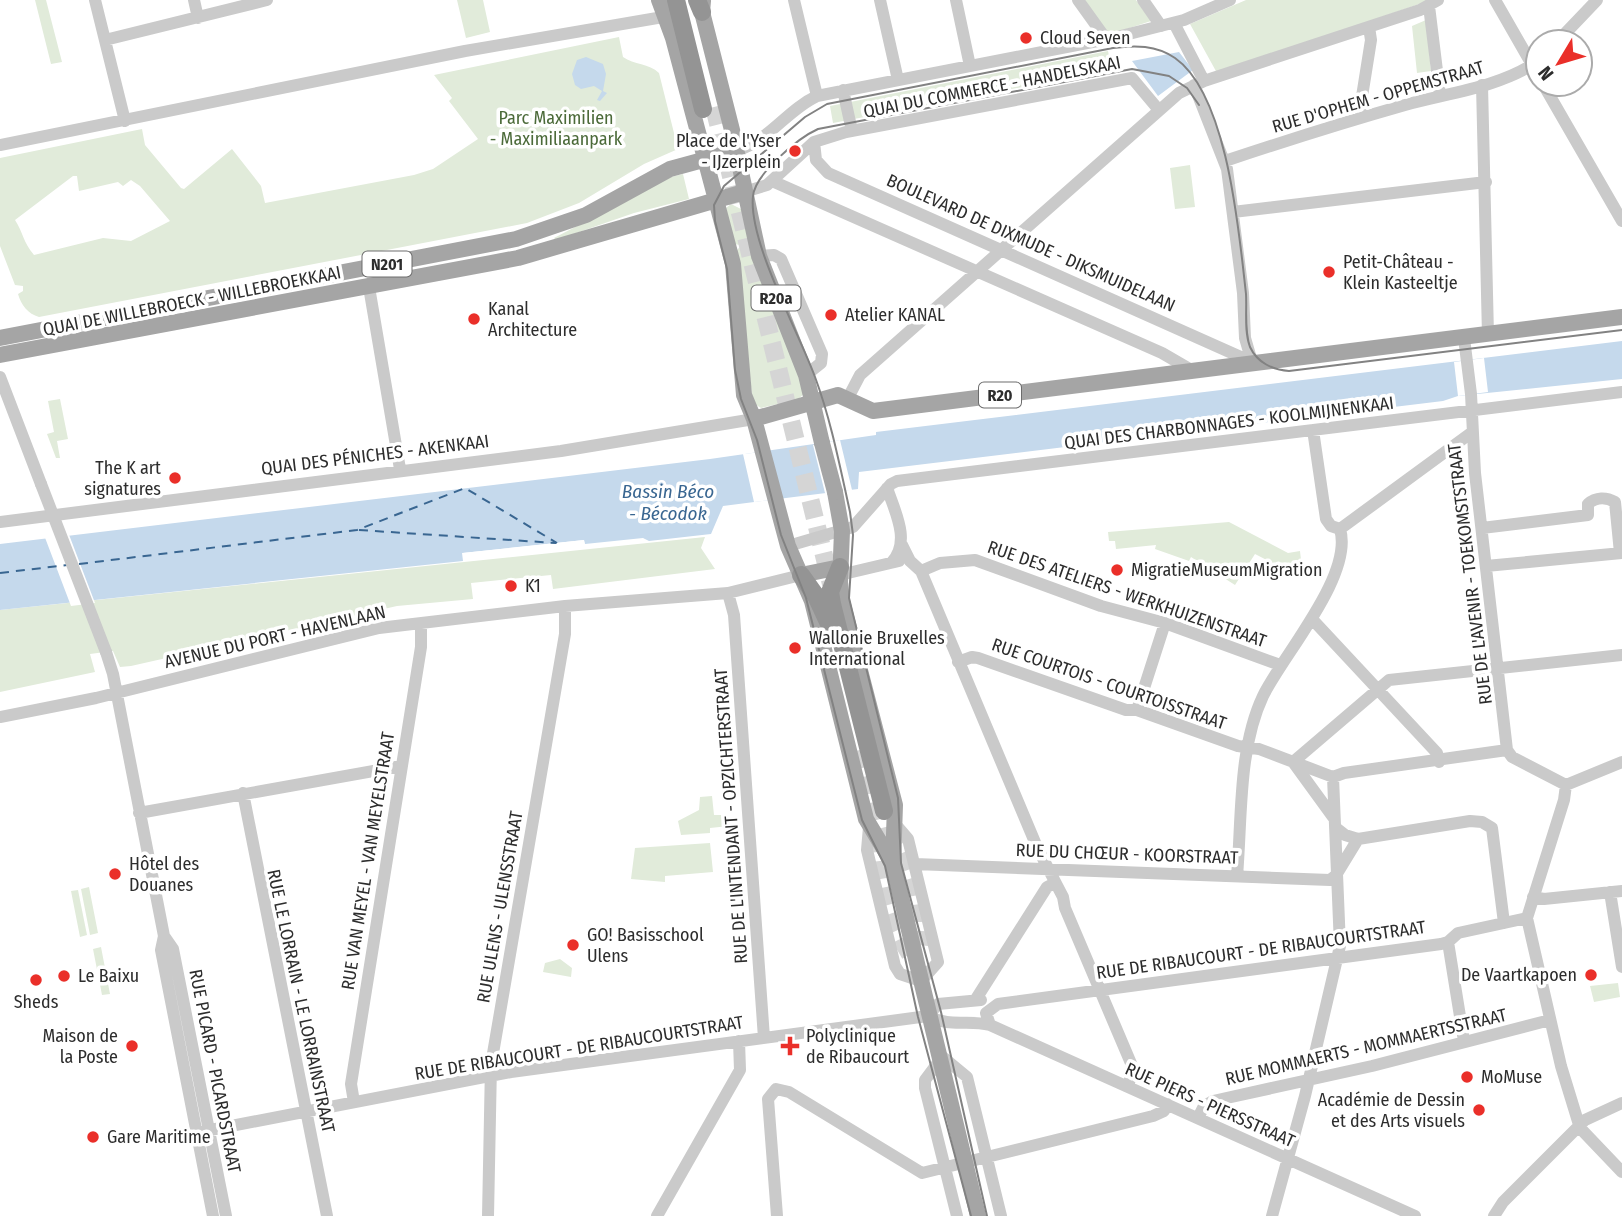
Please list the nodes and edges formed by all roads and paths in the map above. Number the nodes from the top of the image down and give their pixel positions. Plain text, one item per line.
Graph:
1 (95, 0) edge
2 (194, 0) edge
3 (267, 0) edge
4 (659, 0) edge
5 (676, 0) edge
6 (687, 0) edge
7 (794, 0) edge
8 (880, 0) edge
9 (956, 0) edge
10 (1078, 0) edge
11 (1143, 0) edge
12 (1230, 0) edge
13 (1495, 0) edge
14 (1597, 0) edge
15 (1434, 3) edge
16 (701, 4) edge
17 (665, 9) edge
18 (198, 18) junction
19 (1168, 24) junction
20 (1368, 27) junction
21 (1570, 28) edge
22 (673, 38) joint
23 (1107, 39) junction
24 (105, 40) junction
25 (1524, 47) edge
26 (970, 66) junction
27 (1524, 71) edge
28 (898, 79) junction
29 (1199, 83) junction
30 (1482, 85) junction
31 (843, 90) junction
32 (1440, 95) junction
33 (817, 96) junction
34 (1551, 98) edge
35 (1158, 109) junction
36 (1362, 117) junction
37 (125, 121) junction
38 (852, 131) junction
39 (814, 142) junction
40 (0, 145) edge
41 (736, 151) junction
42 (704, 160) junction
43 (1225, 161) junction
44 (772, 181) junction
45 (1486, 182) junction
46 (744, 192) junction
47 (717, 199) junction
48 (1233, 212) junction
49 (1622, 221) edge
50 (516, 239) junction
51 (1002, 250) junction
52 (759, 256) junction
53 (518, 258) junction
54 (977, 272) junction
55 (369, 287) junction
56 (1622, 317) edge
57 (1488, 335) junction
58 (0, 338) edge
59 (1464, 338) junction
60 (0, 355) edge
61 (1252, 362) junction
62 (1193, 371) junction
63 (806, 375) junction
64 (0, 377) edge
65 (1622, 392) edge
66 (848, 398) junction
67 (813, 403) junction
68 (1472, 411) junction
69 (754, 419) junction
70 (1313, 430) junction
71 (1471, 433) junction
72 (400, 469) junction
73 (887, 488) junction
74 (0, 522) edge
75 (1482, 528) junction
76 (1340, 529) junction
77 (842, 531) junction
78 (902, 545) junction
79 (788, 546) junction
80 (1621, 553) edge
81 (910, 561) junction
82 (892, 562) junction
83 (1486, 566) junction
84 (840, 567) junction
85 (921, 570) junction
86 (801, 575) junction
87 (728, 593) junction
88 (565, 606) junction
89 (1312, 619) junction
90 (1165, 623) junction
91 (421, 624) junction
92 (1622, 655) edge
93 (958, 662) junction
94 (1280, 665) junction
95 (1500, 669) junction
96 (1379, 690) junction
97 (116, 693) junction
98 (1137, 710) junction
99 (0, 717) edge
100 (1248, 748) junction
101 (1507, 750) junction
102 (1293, 762) junction
103 (1439, 762) junction
104 (1622, 762) edge
105 (401, 766) junction
106 (1333, 777) junction
107 (1566, 785) junction
108 (243, 793) junction
109 (139, 813) junction
110 (876, 817) junction
111 (896, 825) junction
112 (1336, 828) junction
113 (1358, 839) junction
114 (893, 864) junction
115 (915, 864) junction
116 (1048, 869) junction
117 (1336, 875) junction
118 (1237, 876) junction
119 (1055, 883) junction
120 (1616, 892) edge
121 (1533, 897) junction
122 (1527, 918) junction
123 (1504, 923) junction
124 (1448, 942) junction
125 (1338, 956) junction
126 (1622, 967) edge
127 (921, 981) junction
128 (1100, 989) junction
129 (976, 999) junction
130 (995, 1004) junction
131 (929, 1016) junction
132 (1550, 1020) junction
133 (990, 1025) junction
134 (764, 1038) junction
135 (1464, 1041) junction
136 (740, 1046) junction
137 (939, 1057) junction
138 (491, 1076) junction
139 (1309, 1079) junction
140 (1128, 1087) junction
141 (354, 1102) junction
142 (1622, 1103) edge
143 (1167, 1104) junction
144 (305, 1112) junction
145 (1198, 1118) junction
146 (1580, 1128) junction
147 (202, 1132) junction
148 (988, 1156) junction
149 (1288, 1159) junction
150 (966, 1162) junction
151 (946, 1167) junction
152 (1622, 1172) edge
153 (213, 1216) edge
154 (226, 1216) edge
155 (327, 1216) edge
156 (488, 1216) edge
157 (657, 1216) edge
158 (777, 1216) edge
159 (957, 1216) edge
160 (978, 1216) edge
161 (1001, 1216) edge
162 (1272, 1216) edge
163 (1415, 1216) edge
164 (1494, 1216) edge

1 - 24 street
2 - 18 street
3 - 18 street
4 - 17 main road
5 - 6 highway
7 - 33 street
8 - 28 street
9 - 26 street
10 - 23 street
11 - 19 street
12 - 19 street, QUAI DU COMMERCE - HANDELSKAAI
13 - 25 street
14 - 21 street
15 - 20 street
15 - 32 street
16 - 41 main road
17 - 22 highway
17 - 37 street
18 - 24 street
19 - 23 street, QUAI DU COMMERCE - HANDELSKAAI
19 - 29 street
20 - 29 street
20 - 36 street
22 - 42 main road
23 - 26 street, QUAI DU COMMERCE - HANDELSKAAI
24 - 37 street
26 - 28 street, QUAI DU COMMERCE - HANDELSKAAI
27 - 30 street, RUE D'OPHEM - OPPEMSTRAAT
28 - 31 street, QUAI DU COMMERCE - HANDELSKAAI
29 - 35 street
29 - 43 street
30 - 32 street, RUE D'OPHEM - OPPEMSTRAAT
30 - 45 street
31 - 33 street, QUAI DU COMMERCE - HANDELSKAAI
31 - 38 street, QUAI DU COMMERCE - HANDELSKAAI
32 - 36 street, RUE D'OPHEM - OPPEMSTRAAT
33 - 41 street
34 - 49 street
35 - 38 street, QUAI DU COMMERCE - HANDELSKAAI
35 - 51 street
36 - 43 street, RUE D'OPHEM - OPPEMSTRAAT
37 - 40 street
38 - 39 street, QUAI DU COMMERCE - HANDELSKAAI
39 - 44 street
39 - 51 street, BOULEVARD DE DIXMUDE - DIKSMUIDELAAN
41 - 42 main road
41 - 46 main road
42 - 47 main road
42 - 50 main road, QUAI DE WILLEBROECK - WILLEBROEKKAAI / N201
43 - 48 street
44 - 46 street
44 - 54 street
45 - 48 street
45 - 57 street
46 - 47 main road
46 - 52 main road, R20a
47 - 53 main road, QUAI DE WILLEBROECK - WILLEBROEKKAAI / N201
47 - 69 main road, R20a
48 - 61 street
50 - 53 main road
50 - 58 main road, QUAI DE WILLEBROECK - WILLEBROEKKAAI / N201
51 - 54 street
51 - 61 street, BOULEVARD DE DIXMUDE - DIKSMUIDELAAN
52 - 63 main road, R20a
52 - 63 street
53 - 55 main road, QUAI DE WILLEBROECK - WILLEBROEKKAAI / N201
54 - 62 street
54 - 66 street
55 - 60 main road, QUAI DE WILLEBROECK - WILLEBROEKKAAI / N201
55 - 72 street
56 - 57 main road, R20
57 - 59 main road, R20
59 - 61 main road, R20
59 - 68 street, RUE DE L'AVENIR - TOEKOMSTSTRAAT
61 - 62 main road, R20
62 - 66 main road, R20
63 - 67 main road, R20a
64 - 97 street, RUE PICARD - PICARDSTRAAT, bridge
65 - 68 street, QUAI DES CHARBONNAGES - KOOLMIJNENKAAI
66 - 67 main road, R20
67 - 69 main road
67 - 77 main road, R20a, bridge
68 - 70 street, QUAI DES CHARBONNAGES - KOOLMIJNENKAAI
68 - 71 street, RUE DE L'AVENIR - TOEKOMSTSTRAAT
69 - 72 street, QUAI DES PÉNICHES - AKENKAAI
69 - 79 main road, R20a
70 - 73 street, QUAI DES CHARBONNAGES - KOOLMIJNENKAAI
70 - 76 street
71 - 75 street, RUE DE L'AVENIR - TOEKOMSTSTRAAT
71 - 76 street
72 - 74 street, QUAI DES PÉNICHES - AKENKAAI
73 - 77 street
73 - 78 street
75 - 80 street
75 - 83 street, RUE DE L'AVENIR - TOEKOMSTSTRAAT
76 - 89 street
77 - 79 street
77 - 84 main road
78 - 81 street
78 - 82 street
79 - 86 main road
80 - 83 street
81 - 82 street
81 - 85 street
82 - 84 street
83 - 95 street, RUE DE L'AVENIR - TOEKOMSTSTRAAT
84 - 86 main road
84 - 110 highway
84 - 111 main road
85 - 90 street, RUE DES ATELIERS - WERKHUIZENSTRAAT
85 - 93 street
86 - 87 street, AVENUE DU PORT - HAVENLAAN
86 - 110 main road
86 - 110 highway
87 - 88 street, AVENUE DU PORT - HAVENLAAN
87 - 134 street, RUE DE L'INTENDANT - OPZICHTERSTRAAT
88 - 91 street, AVENUE DU PORT - HAVENLAAN
88 - 138 street, RUE ULENS - ULENSSTRAAT
89 - 94 street
89 - 96 street
90 - 94 street, RUE DES ATELIERS - WERKHUIZENSTRAAT
90 - 98 street
91 - 97 street, AVENUE DU PORT - HAVENLAAN
91 - 105 street, RUE VAN MEYEL - VAN MEYELSTRAAT
92 - 95 street
93 - 98 street, RUE COURTOIS - COURTOISSTRAAT
93 - 116 street
94 - 100 street
95 - 96 street
95 - 101 street, RUE DE L'AVENIR - TOEKOMSTSTRAAT
96 - 102 street
96 - 103 street
97 - 99 street, AVENUE DU PORT - HAVENLAAN
97 - 109 street, RUE PICARD - PICARDSTRAAT
98 - 100 street, RUE COURTOIS - COURTOISSTRAAT
100 - 102 street, RUE COURTOIS - COURTOISSTRAAT
100 - 118 street
101 - 103 street
101 - 107 street
102 - 106 street, RUE COURTOIS - COURTOISSTRAAT
102 - 112 street
103 - 106 street
104 - 107 street
105 - 108 street
105 - 141 street, RUE VAN MEYEL - VAN MEYELSTRAAT
106 - 112 street
107 - 121 street
108 - 109 street
108 - 144 street, RUE LE LORRAIN - LE LORRAINSTRAAT
109 - 147 street, RUE PICARD - PICARDSTRAAT
110 - 114 main road
110 - 127 street
111 - 114 main road
111 - 115 street
112 - 113 street
112 - 117 street
113 - 117 street
113 - 123 street
114 - 127 main road
115 - 116 street, RUE DU CHŒUR - KOORSTRAAT
115 - 127 street
116 - 118 street, RUE DU CHŒUR - KOORSTRAAT
116 - 119 street
117 - 118 street, RUE DU CHŒUR - KOORSTRAAT
117 - 125 street
119 - 128 street
119 - 129 street
120 - 121 street
120 - 126 street
121 - 122 street
122 - 123 street, RUE DE RIBAUCOURT - DE RIBAUCOURTSTRAAT
122 - 132 street
123 - 124 street, RUE DE RIBAUCOURT - DE RIBAUCOURTSTRAAT
124 - 125 street, RUE DE RIBAUCOURT - DE RIBAUCOURTSTRAAT
124 - 135 street
125 - 128 street, RUE DE RIBAUCOURT - DE RIBAUCOURTSTRAAT
125 - 139 street
127 - 131 main road
128 - 130 street, RUE DE RIBAUCOURT - DE RIBAUCOURTSTRAAT
128 - 140 street
129 - 130 street, RUE DE RIBAUCOURT - DE RIBAUCOURTSTRAAT
129 - 131 street, RUE DE RIBAUCOURT - DE RIBAUCOURTSTRAAT
130 - 133 street
131 - 133 street, RUE DE RIBAUCOURT - DE RIBAUCOURTSTRAAT
131 - 134 street, RUE DE RIBAUCOURT - DE RIBAUCOURTSTRAAT
131 - 137 main road
132 - 135 street, RUE MOMMAERTS - MOMMAERTSSTRAAT
132 - 146 street
133 - 140 street, RUE PIERS - PIERSSTRAAT
134 - 136 street, RUE DE RIBAUCOURT - DE RIBAUCOURTSTRAAT
135 - 139 street, RUE MOMMAERTS - MOMMAERTSSTRAAT
136 - 138 street, RUE DE RIBAUCOURT - DE RIBAUCOURTSTRAAT
136 - 157 street
137 - 148 street
137 - 150 main road
137 - 151 street
138 - 141 street, RUE DE RIBAUCOURT - DE RIBAUCOURTSTRAAT
138 - 156 street, RUE ULENS - ULENSSTRAAT
139 - 145 street, RUE MOMMAERTS - MOMMAERTSSTRAAT
139 - 149 street
140 - 143 street, RUE PIERS - PIERSSTRAAT
141 - 144 street, RUE DE RIBAUCOURT - DE RIBAUCOURTSTRAAT
142 - 146 street
143 - 145 street, RUE PIERS - PIERSSTRAAT
143 - 148 street
144 - 147 street, RUE DE RIBAUCOURT - DE RIBAUCOURTSTRAAT
144 - 155 street, RUE LE LORRAIN - LE LORRAINSTRAAT
145 - 149 street, RUE PIERS - PIERSSTRAAT
146 - 152 street
146 - 164 street
147 - 153 street, RUE PICARD - PICARDSTRAAT
147 - 154 street, RUE PICARD - PICARDSTRAAT
148 - 150 street
148 - 161 street
149 - 162 street
149 - 163 street, RUE PIERS - PIERSSTRAAT
150 - 151 street
150 - 160 main road
151 - 158 street
151 - 159 street

